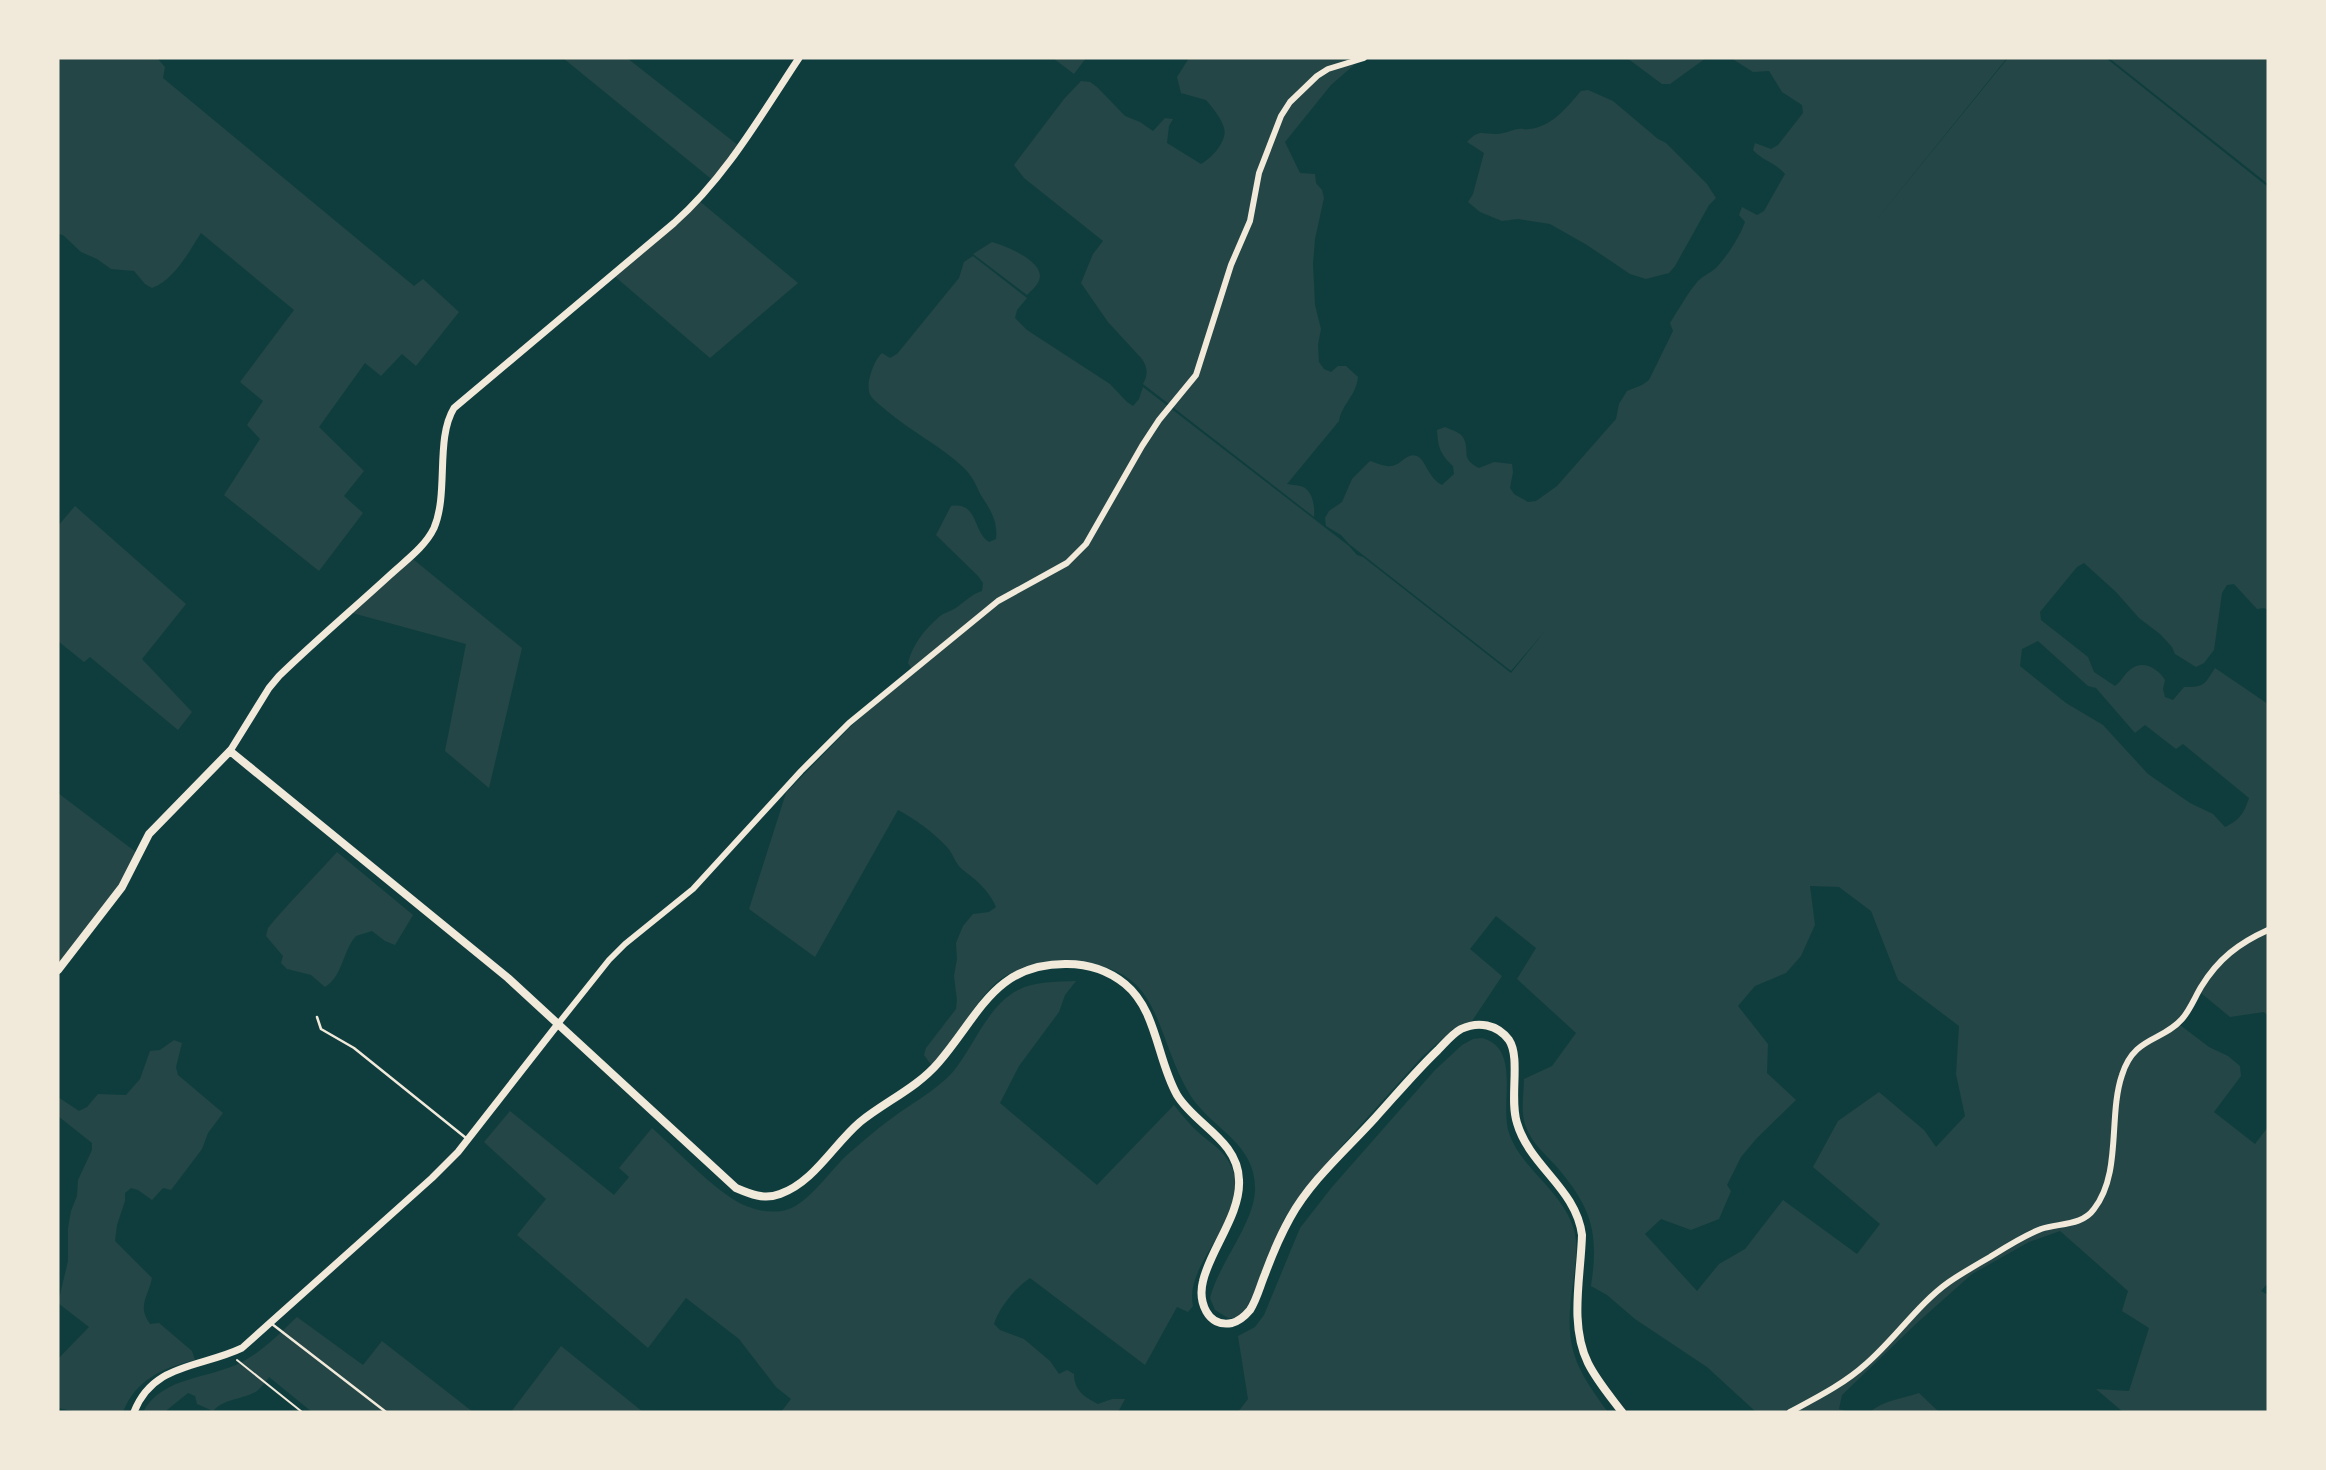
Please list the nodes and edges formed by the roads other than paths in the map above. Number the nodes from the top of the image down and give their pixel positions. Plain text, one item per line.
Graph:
1 (799, 58) edge
2 (1364, 58) edge
3 (230, 751) junction
4 (2268, 930) edge
5 (58, 970) edge
6 (317, 1017) dead end
7 (558, 1024) junction
8 (468, 1140) junction
9 (272, 1323) junction
10 (134, 1412) edge
11 (386, 1412) edge
12 (1622, 1412) edge
13 (1790, 1412) edge

1 - 3 street
2 - 7 street
3 - 5 main road
3 - 7 main road
4 - 13 street
6 - 8 lane
7 - 8 street
7 - 12 main road
8 - 9 street
9 - 10 street
9 - 11 lane

